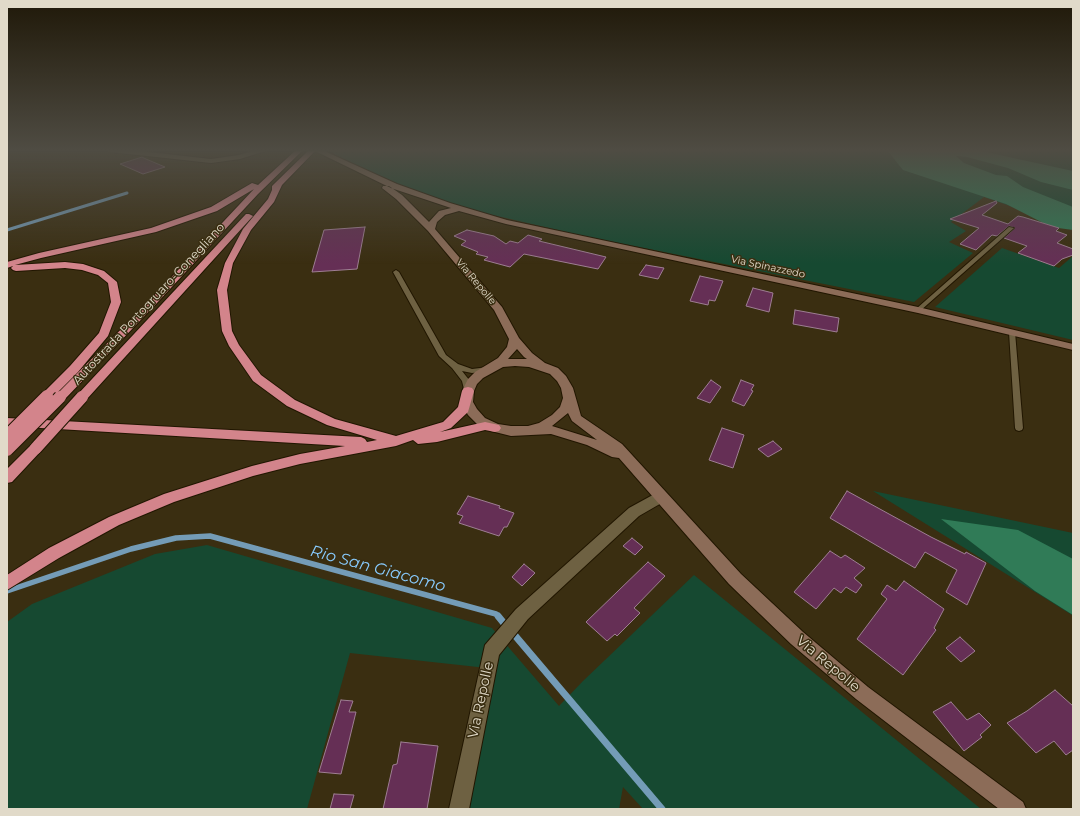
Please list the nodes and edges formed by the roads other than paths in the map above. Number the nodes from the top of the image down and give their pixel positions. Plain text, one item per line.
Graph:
1 (251, 188) edge
2 (258, 188) edge
3 (275, 188) edge
4 (278, 188) edge
5 (386, 188) edge
6 (400, 188) edge
7 (418, 195) junction
8 (447, 205) junction
9 (458, 208) junction
10 (423, 214) junction
11 (1011, 228) dead end
12 (431, 229) junction
13 (7, 265) edge
14 (7, 268) edge
15 (396, 272) dead end
16 (918, 310) junction
17 (1012, 332) junction
18 (514, 339) junction
19 (1073, 347) edge
20 (455, 366) junction
21 (542, 366) junction
22 (489, 369) junction
23 (468, 391) junction
24 (568, 398) junction
25 (7, 422) edge
26 (495, 428) junction
27 (1019, 428) dead end
28 (511, 431) junction
29 (7, 436) edge
30 (396, 441) junction
31 (7, 450) edge
32 (629, 460) junction
33 (7, 478) edge
34 (660, 497) junction
35 (7, 583) edge
36 (459, 809) edge
37 (1016, 809) edge

1 - 13 highway
2 - 31 highway, Autostrada Portogruaro-Conegliano, bridge
3 - 33 highway, Autostrada Portogruaro-Conegliano, bridge
4 - 30 highway
5 - 10 street, Via Repolle
6 - 7 street, Via Spinazzedo
7 - 8 street, Via Spinazzedo
7 - 10 street
8 - 9 street, Via Spinazzedo
8 - 10 street
9 - 12 street
9 - 16 street, Via Spinazzedo
10 - 12 street, Via Repolle
11 - 16 lane
12 - 18 street, Via Repolle
14 - 29 highway, bridge
15 - 20 lane
16 - 17 street, Via Spinazzedo
17 - 19 street, Via Spinazzedo
17 - 27 lane
18 - 21 street, Via Repolle
18 - 22 street, Via Repolle
20 - 22 lane
20 - 23 lane
21 - 22 street, Via Repolle
21 - 24 street, Via Repolle
22 - 23 street, Via Repolle
23 - 26 street, Via Repolle
23 - 30 highway
24 - 28 street, Via Repolle
24 - 32 street, Via Repolle
25 - 30 highway
26 - 28 street, Via Repolle
26 - 30 highway
28 - 32 street, Via Repolle
30 - 35 highway
32 - 34 street, Via Repolle
34 - 36 street, Via Repolle
34 - 37 street, Via Repolle

